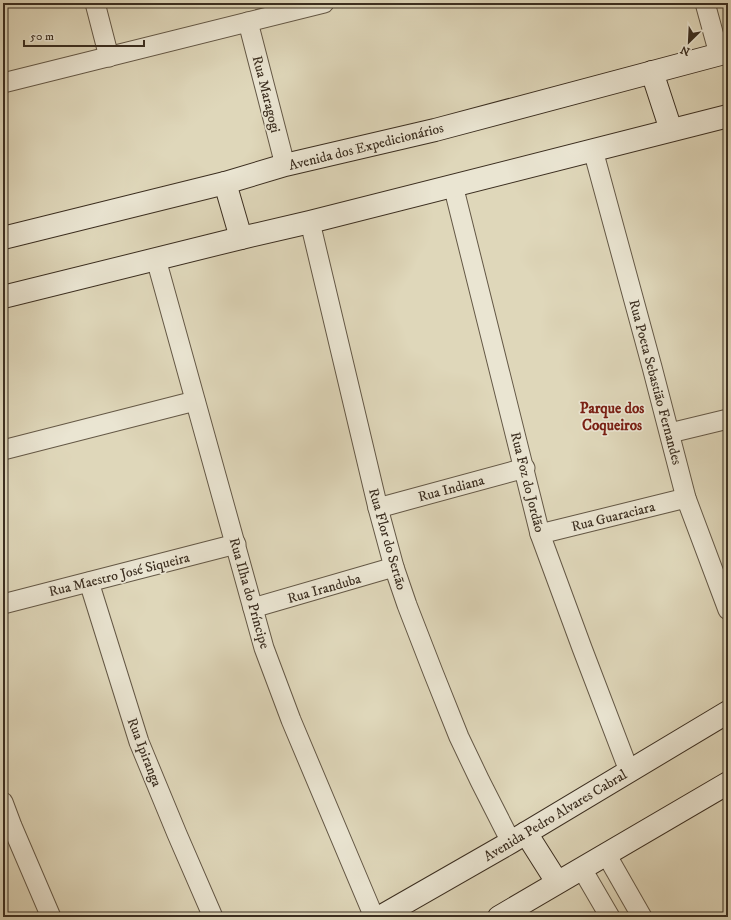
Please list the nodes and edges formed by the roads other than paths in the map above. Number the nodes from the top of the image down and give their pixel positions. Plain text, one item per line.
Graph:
1 (95, 3) edge
2 (324, 3) edge
3 (705, 3) edge
4 (248, 22) junction
5 (723, 53) edge
6 (110, 57) junction
7 (652, 72) junction
8 (3, 83) edge
9 (728, 116) edge
10 (671, 130) junction
11 (593, 150) junction
12 (285, 165) junction
13 (225, 183) junction
14 (453, 185) junction
15 (310, 222) junction
16 (3, 238) edge
17 (240, 238) junction
18 (156, 259) junction
19 (3, 298) edge
20 (195, 401) junction
21 (728, 419) edge
22 (670, 433) junction
23 (3, 450) edge
24 (525, 468) junction
25 (686, 498) junction
26 (378, 508) junction
27 (540, 534) junction
28 (236, 544) junction
29 (394, 567) junction
30 (89, 582) junction
31 (3, 604) edge
32 (253, 608) junction
33 (728, 610) edge
34 (728, 712) edge
35 (629, 771) junction
36 (728, 783) edge
37 (3, 802) edge
38 (518, 837) junction
39 (606, 854) junction
40 (582, 869) junction
41 (558, 882) junction
42 (51, 917) edge
43 (213, 917) edge
44 (374, 917) edge
45 (380, 917) edge
46 (499, 917) edge
47 (610, 917) edge
48 (642, 917) edge

1 - 6 street
2 - 4 street
3 - 5 street
4 - 6 street
4 - 12 street, Rua Maragogi
5 - 7 street, Avenida dos Expedicionários
6 - 8 street
7 - 10 street
7 - 12 street, Avenida dos Expedicionários
9 - 10 street
10 - 11 street
11 - 14 street
11 - 22 street, Rua Poeta Sebastião Fernandes
12 - 13 street, Avenida dos Expedicionários
13 - 16 street, Avenida dos Expedicionários
13 - 17 street
14 - 15 street
14 - 24 street, Rua Foz do Jordão
15 - 17 street
15 - 26 street, Rua Flor do Sertão
17 - 18 street
18 - 19 street
18 - 20 street, Rua Ilha do Príncipe
20 - 23 street
20 - 28 street, Rua Ilha do Príncipe
21 - 22 street
22 - 25 street, Rua Poeta Sebastião Fernandes
24 - 26 street, Rua Indiana
24 - 27 street, Rua Foz do Jordão
25 - 27 street, Rua Guaraciara
25 - 33 street, Rua Poeta Sebastião Fernandes
26 - 29 street, Rua Flor do Sertão
27 - 35 street, Rua Foz do Jordão
28 - 30 street, Rua Maestro José Siqueira
28 - 32 street, Rua Ilha do Príncipe
29 - 32 street, Rua Iranduba
29 - 38 street, Rua Flor do Sertão
30 - 31 street, Rua Maestro José Siqueira
30 - 43 street, Rua Ipiranga
32 - 44 street, Rua Ilha do Príncipe
34 - 35 street, Avenida Pedro Alvares Cabral
35 - 38 street, Avenida Pedro Alvares Cabral
36 - 39 street
37 - 42 street
38 - 41 street
38 - 45 street, Avenida Pedro Alvares Cabral
39 - 40 street
39 - 48 street
40 - 41 street
40 - 47 street
41 - 46 street

